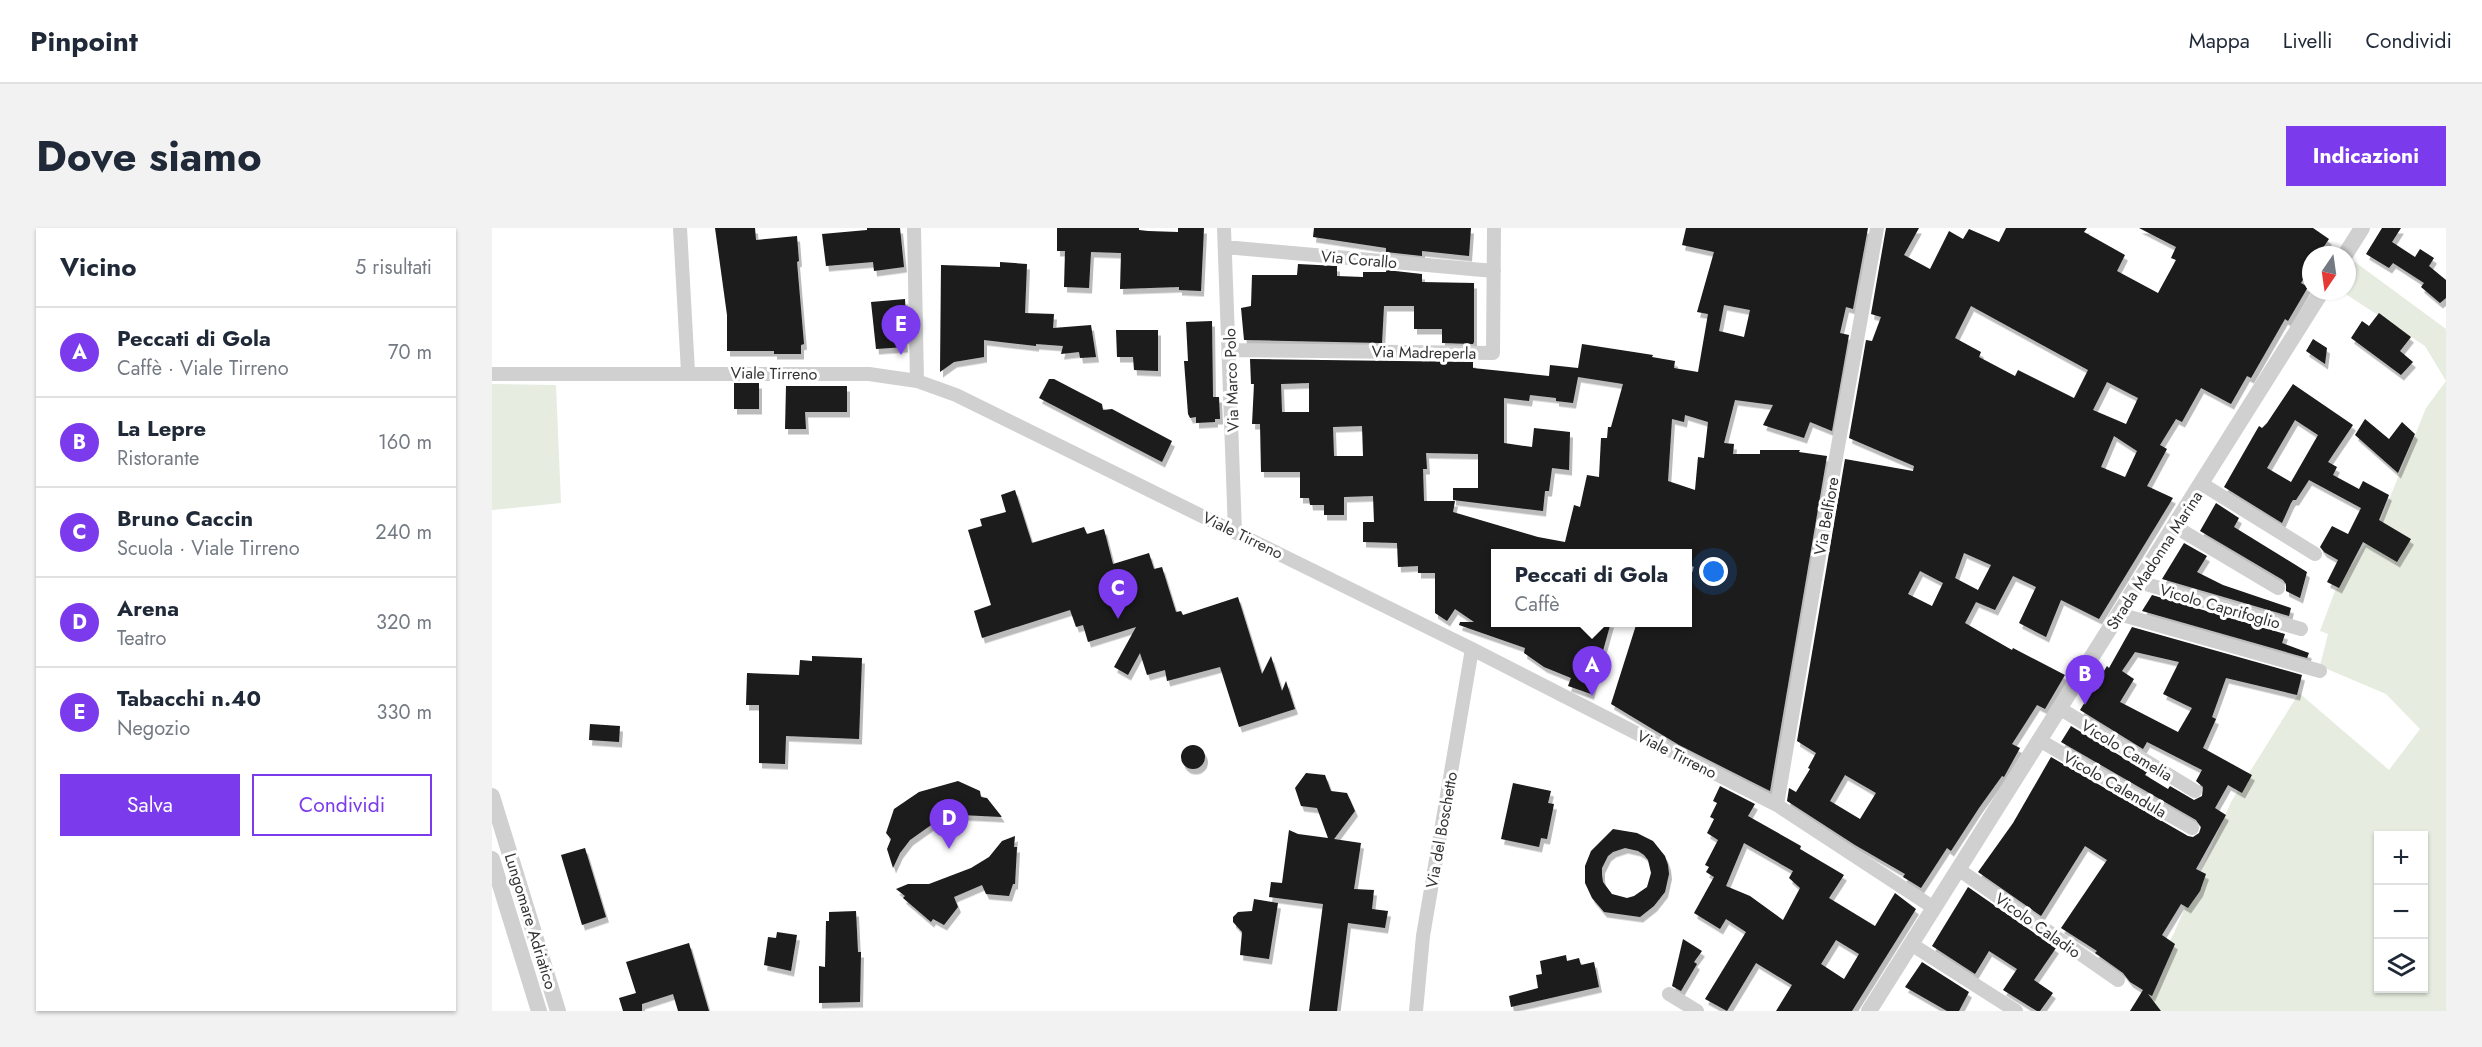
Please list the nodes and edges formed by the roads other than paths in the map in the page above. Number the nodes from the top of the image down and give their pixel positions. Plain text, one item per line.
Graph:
1 (680, 228) edge
2 (914, 228) edge
3 (1224, 228) edge
4 (1494, 228) edge
5 (1877, 228) edge
6 (2362, 228) edge
7 (2351, 246) edge
8 (1225, 247) junction
9 (1494, 271) junction
10 (2316, 300) edge
11 (1230, 350) junction
12 (688, 372) junction
13 (492, 374) edge
14 (917, 381) junction
15 (2202, 484) junction
16 (2174, 526) junction
17 (1235, 532) junction
18 (2315, 554) dead end
19 (2139, 582) junction
20 (2278, 588) dead end
21 (2119, 614) junction
22 (2301, 629) dead end
23 (1472, 649) junction
24 (2320, 671) dead end
25 (2060, 708) junction
26 (2039, 740) junction
27 (2196, 792) dead end
28 (492, 796) edge
29 (1777, 805) junction
30 (2192, 828) dead end
31 (492, 859) edge
32 (1958, 869) junction
33 (1934, 908) junction
34 (1911, 944) junction
35 (2118, 980) dead end
36 (1669, 994) dead end
37 (539, 1011) edge
38 (558, 1011) edge
39 (1416, 1011) edge
40 (1697, 1011) edge
41 (1869, 1011) edge
42 (2016, 1011) edge

1 - 12 street
2 - 14 street
3 - 8 street, Via Marco Polo
4 - 9 street, Via Madreperla
5 - 29 street, Via Belfiore
6 - 7 street
8 - 9 street, Via Corallo
8 - 11 street, Via Marco Polo
9 - 11 street, Via Madreperla
10 - 15 street, Strada Madonna Marina
11 - 17 street, Via Marco Polo
12 - 13 street, Viale Tirreno
12 - 14 street, Viale Tirreno
14 - 17 street, Viale Tirreno
15 - 16 street, Strada Madonna Marina
15 - 18 street
16 - 19 street, Strada Madonna Marina
16 - 20 street
17 - 23 street, Viale Tirreno
19 - 21 street, Strada Madonna Marina
19 - 22 street, Vicolo Caprifoglio
21 - 24 street
21 - 25 street, Strada Madonna Marina
23 - 29 street, Viale Tirreno
23 - 39 street, Via del Boschetto
25 - 26 street, Strada Madonna Marina
25 - 27 street, Vicolo Camelia
26 - 30 street, Vicolo Calendula
26 - 32 street, Strada Madonna Marina
28 - 38 street, Lungomare Adriatico
29 - 33 street, Viale Tirreno
31 - 37 street, Lungomare Adriatico
32 - 33 street, Strada Madonna Marina
32 - 35 street, Vicolo Caladio
33 - 34 street, Strada Madonna Marina
34 - 41 street, Strada Madonna Marina
34 - 42 street
36 - 40 street

